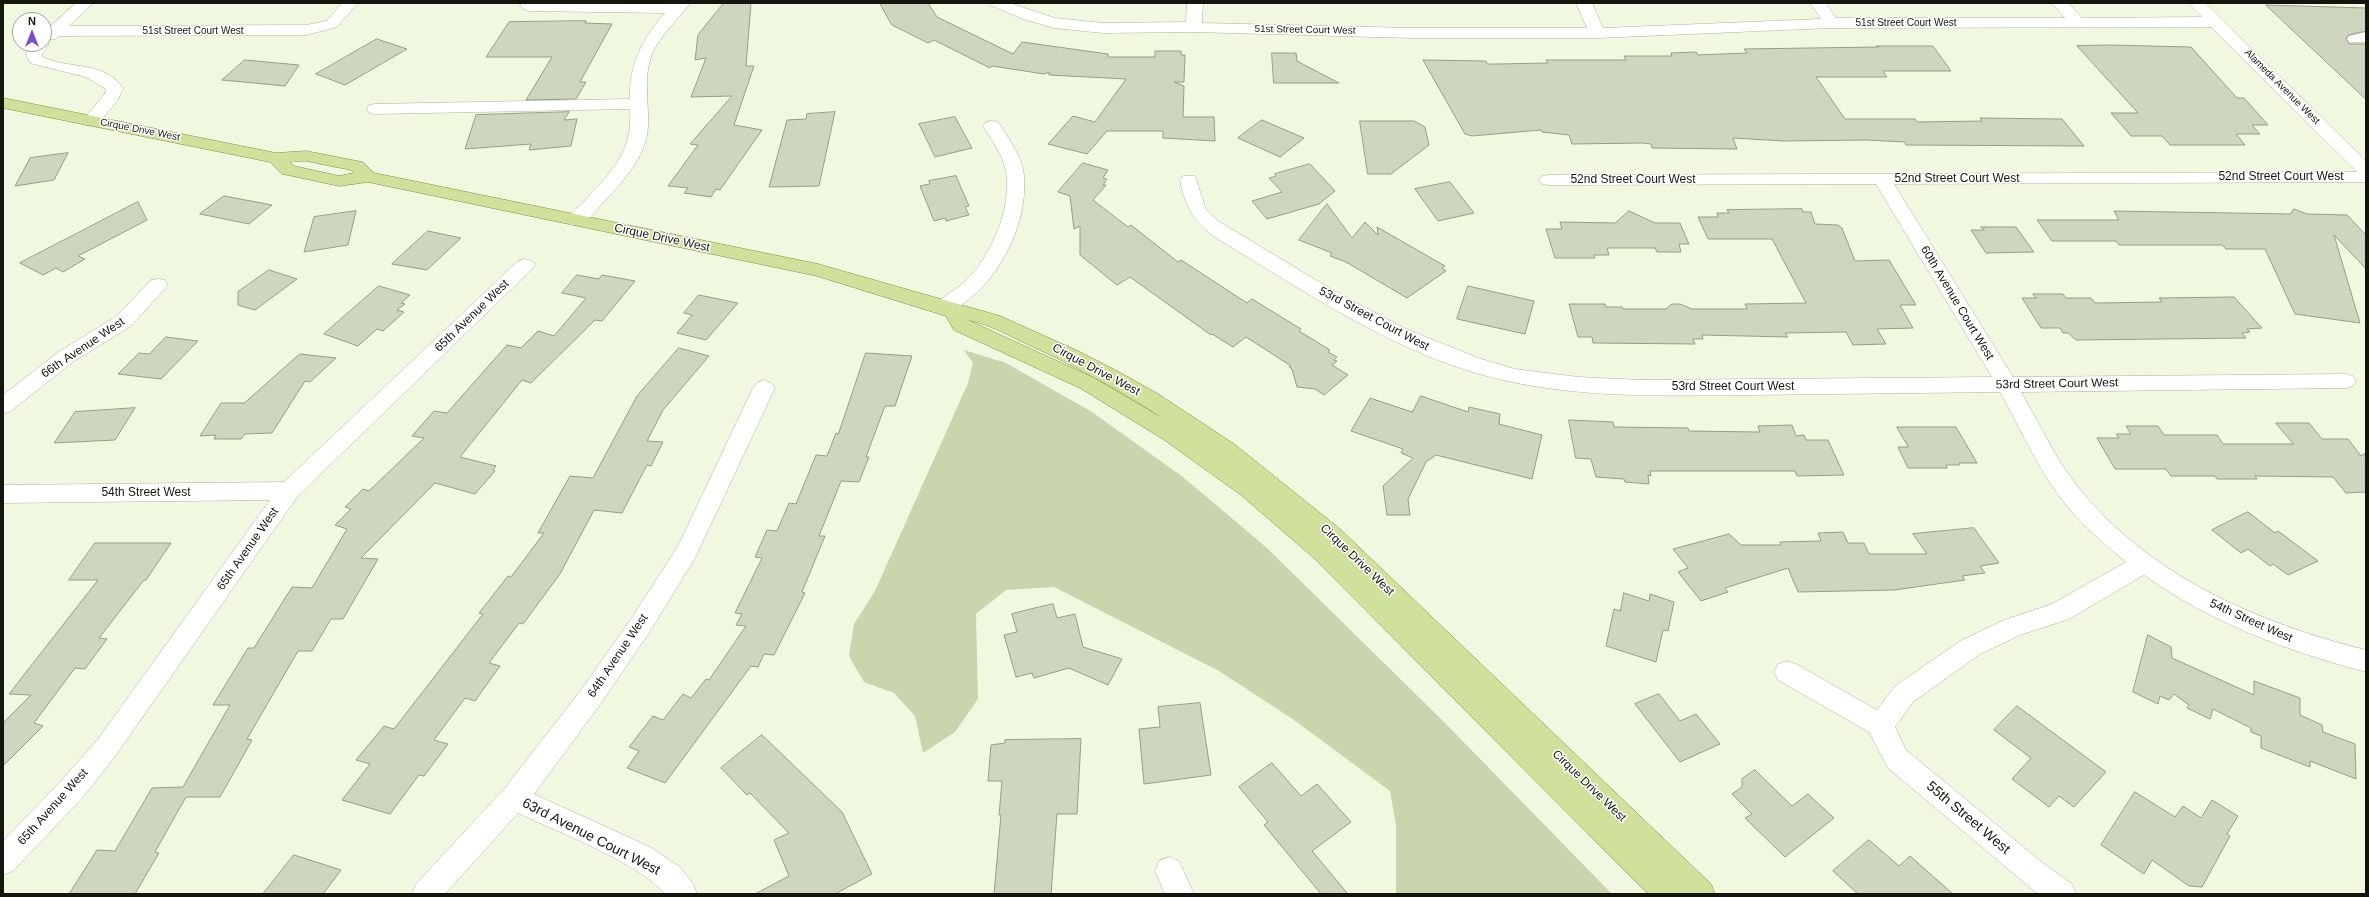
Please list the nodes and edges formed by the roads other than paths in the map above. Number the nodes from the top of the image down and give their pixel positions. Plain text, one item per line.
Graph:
1 (85, 3) edge
2 (350, 3) edge
3 (997, 3) edge
4 (1195, 3) edge
5 (1584, 3) edge
6 (1818, 3) edge
7 (2060, 3) edge
8 (2196, 3) edge
9 (528, 6) dead end
10 (679, 6) edge
11 (2077, 22) junction
12 (2215, 22) junction
13 (1831, 23) junction
14 (1194, 27) junction
15 (52, 33) edge
16 (1597, 33) junction
17 (52, 36) edge
18 (35, 52) edge
19 (3, 104) edge
20 (638, 104) junction
21 (375, 109) dead end
22 (91, 121) junction
23 (992, 126) dead end
24 (2366, 171) edge
25 (2366, 177) edge
26 (1189, 180) dead end
27 (1548, 180) dead end
28 (1882, 180) junction
29 (576, 220) junction
30 (525, 265) dead end
31 (158, 285) dead end
32 (948, 309) junction
33 (2346, 381) dead end
34 (2007, 385) junction
35 (764, 388) dead end
36 (3, 406) edge
37 (288, 491) junction
38 (3, 494) edge
39 (2145, 563) junction
40 (2366, 661) edge
41 (1786, 672) dead end
42 (1882, 729) junction
43 (514, 798) junction
44 (3, 861) edge
45 (426, 894) edge
46 (683, 894) edge
47 (1668, 894) edge
48 (1701, 894) edge
49 (2062, 894) edge

1 - 15 street
2 - 17 street, 51st Street Court West
3 - 14 street, 51st Street Court West
4 - 14 street
5 - 16 street
6 - 13 street
7 - 11 street
8 - 12 street, Alameda Avenue West
9 - 10 street
10 - 20 street
11 - 12 street, 51st Street Court West
11 - 13 street, 51st Street Court West
12 - 24 street, Alameda Avenue West
13 - 16 street, 51st Street Court West
14 - 16 street, 51st Street Court West
18 - 22 street
19 - 22 main road, Cirque Drive West
20 - 21 street
20 - 29 street
22 - 29 main road, Cirque Drive West
23 - 32 street
25 - 28 street, 52nd Street Court West
26 - 34 street, 53rd Street Court West
27 - 28 street, 52nd Street Court West
28 - 34 street, 60th Avenue Court West
29 - 32 main road, Cirque Drive West
30 - 37 street, 65th Avenue West
31 - 36 street, 66th Avenue West
32 - 47 main road, Cirque Drive West
32 - 48 main road, Cirque Drive West
33 - 34 street, 53rd Street Court West
34 - 39 street, 60th Avenue Court West
35 - 43 street, 64th Avenue West
37 - 38 street, 54th Street West
37 - 44 street, 65th Avenue West
39 - 40 street, 54th Street West
39 - 42 street
41 - 42 street
42 - 49 street, 55th Street West
43 - 45 street, 64th Avenue West
43 - 46 street, 63rd Avenue Court West

